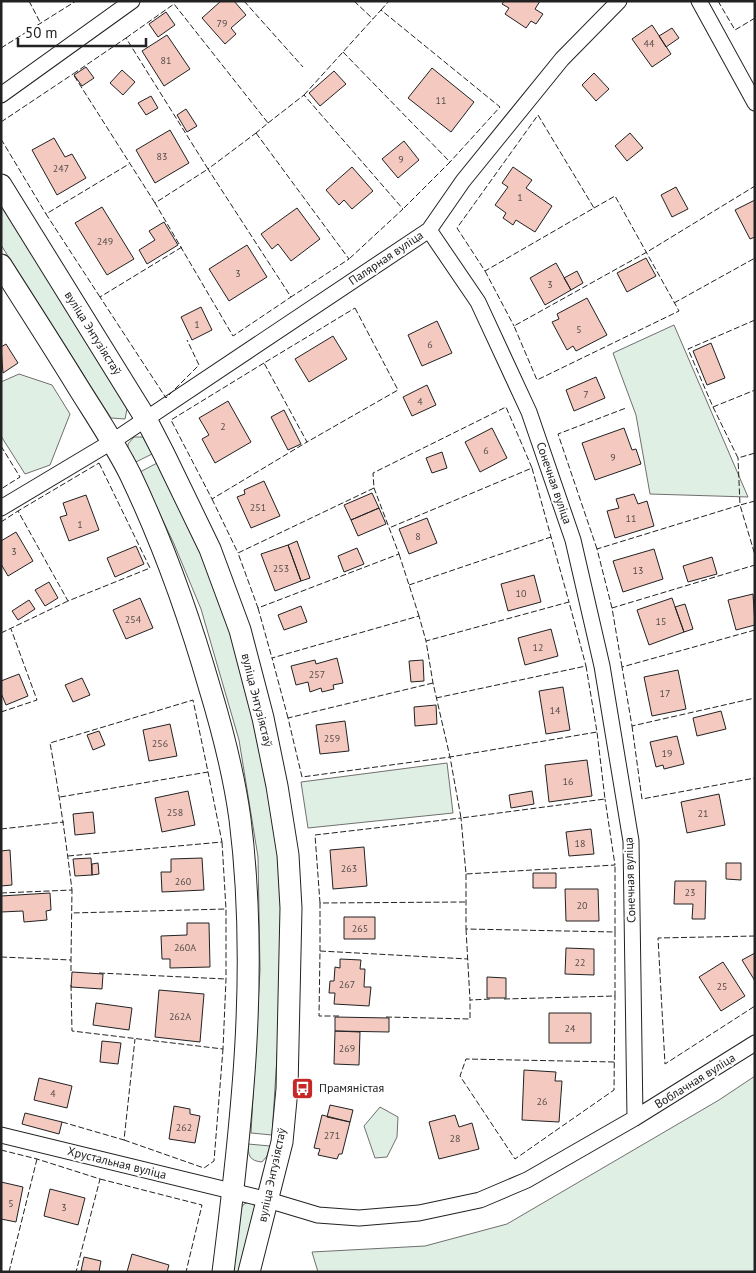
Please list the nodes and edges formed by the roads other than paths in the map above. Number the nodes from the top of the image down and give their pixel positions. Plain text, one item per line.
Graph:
1 (132, 1) edge
2 (619, 1) edge
3 (699, 1) edge
4 (1, 95) edge
5 (755, 103) edge
6 (1, 184) edge
7 (428, 230) junction
8 (1, 265) edge
9 (146, 419) junction
10 (113, 441) junction
11 (1, 508) edge
12 (755, 1042) edge
13 (634, 1118) junction
14 (1, 1135) edge
15 (233, 1191) junction
16 (268, 1200) junction
17 (223, 1272) edge
18 (249, 1272) edge

1 - 4 street
2 - 7 street, Палярная вуліца
3 - 5 street
6 - 9 street, вуліца Энтузіястаў
7 - 9 street, Палярная вуліца
7 - 13 street, Сонечная вуліца
8 - 10 street
9 - 10 street, Палярная вуліца
9 - 16 street, вуліца Энтузіястаў
10 - 11 street, Палярная вуліца
10 - 15 street
12 - 13 street, Воблачная вуліца
13 - 16 street
14 - 15 street, Хрустальная вуліца
15 - 16 street, Хрустальная вуліца
15 - 17 street
16 - 18 street, вуліца Энтузіястаў

